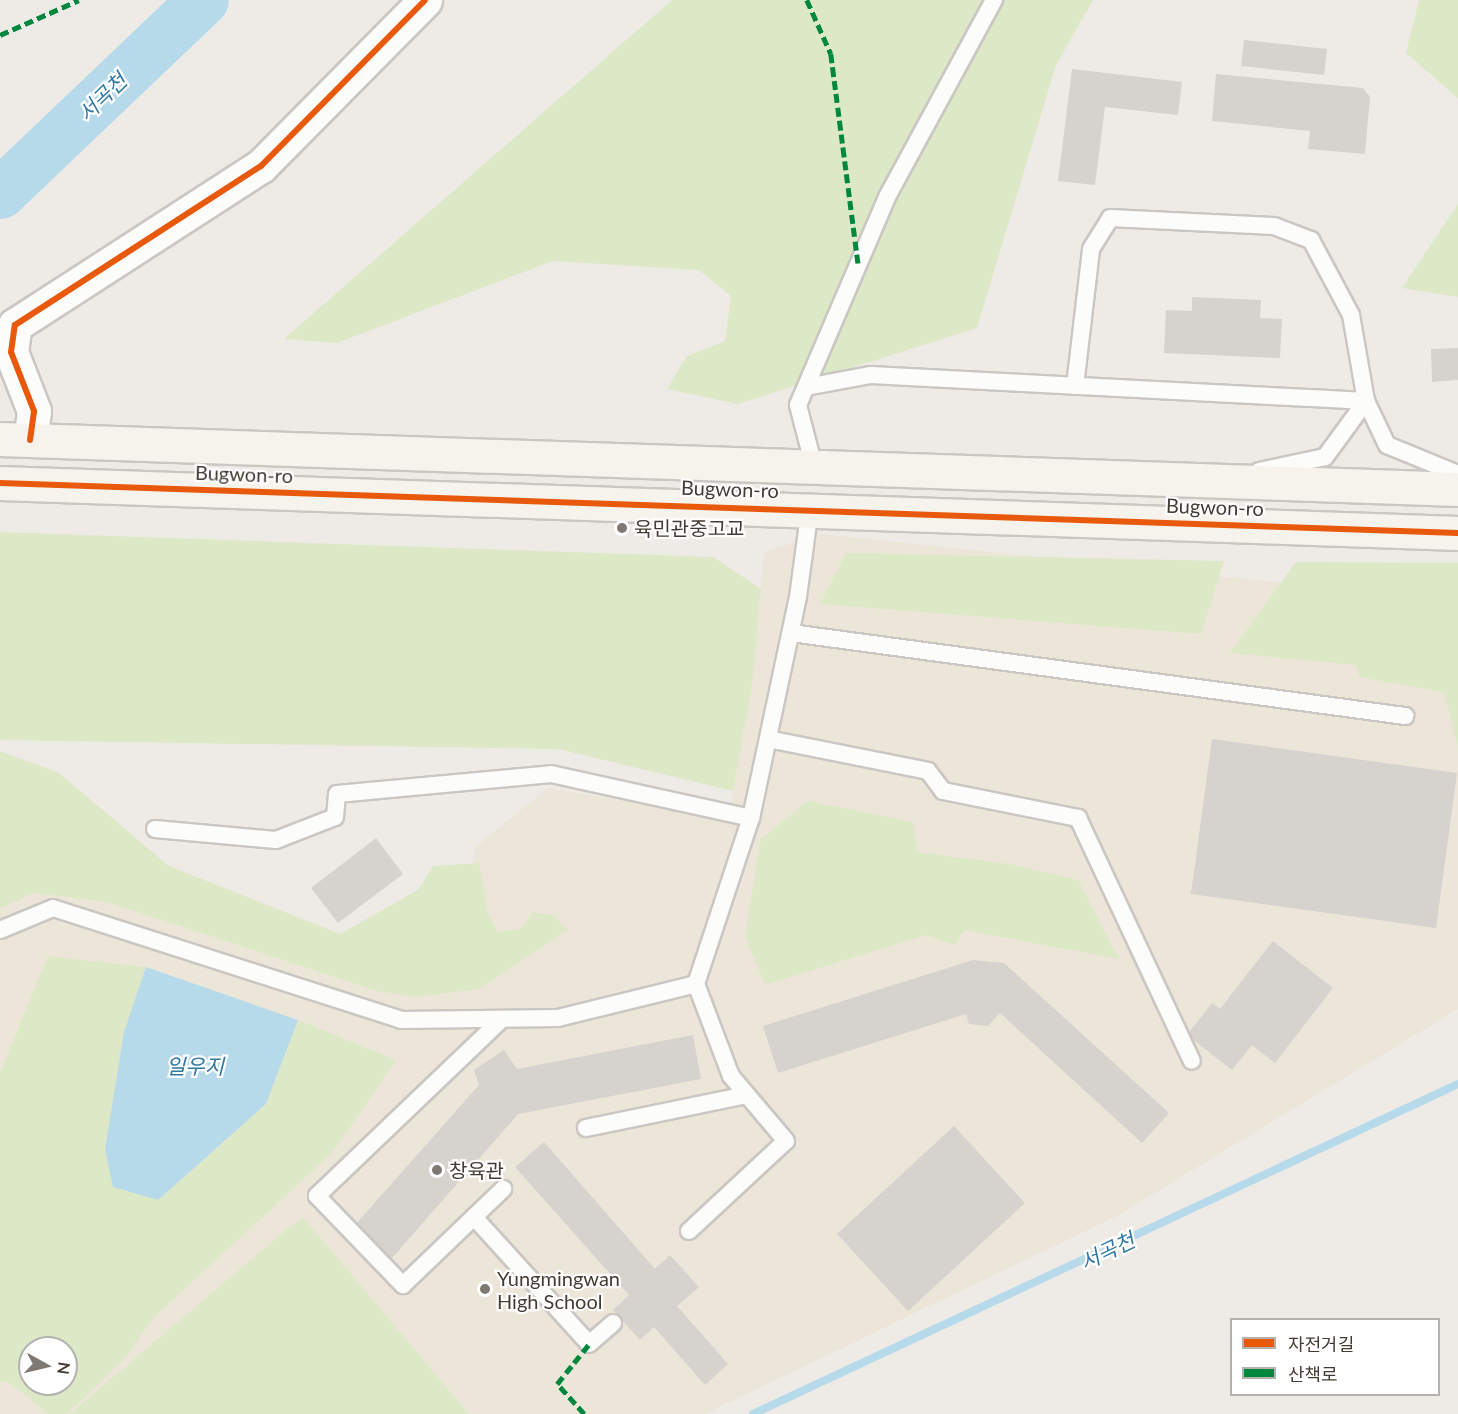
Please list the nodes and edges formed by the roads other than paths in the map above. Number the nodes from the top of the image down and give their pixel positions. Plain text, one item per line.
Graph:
1 (425, 0) edge
2 (994, 0) edge
3 (1075, 386) junction
4 (806, 387) junction
5 (1366, 401) junction
6 (15, 440) edge
7 (813, 463) junction
8 (1458, 474) edge
9 (1219, 480) junction
10 (0, 483) edge
11 (1458, 489) edge
12 (810, 508) junction
13 (1458, 534) edge
14 (791, 633) junction
15 (1405, 716) dead end
16 (768, 739) junction
17 (751, 818) junction
18 (154, 829) dead end
19 (0, 930) edge
20 (696, 984) junction
21 (502, 1019) junction
22 (1192, 1061) dead end
23 (747, 1095) junction
24 (586, 1128) dead end
25 (503, 1189) dead end
26 (474, 1217) junction
27 (689, 1231) dead end
28 (612, 1323) dead end

1 - 6 street
2 - 4 lane
3 - 4 lane
3 - 5 lane
3 - 5 lane
4 - 7 lane
5 - 8 lane
5 - 9 lane
6 - 7 street, Bugwon-ro
7 - 9 street, Bugwon-ro
7 - 12 street
9 - 11 street, Bugwon-ro
10 - 12 street, Bugwon-ro
12 - 13 street, Bugwon-ro
12 - 14 lane
14 - 15 lane
14 - 16 lane
16 - 17 lane
16 - 22 lane
17 - 18 lane
17 - 20 lane
19 - 21 lane
20 - 21 lane
20 - 23 lane
21 - 26 lane
23 - 24 lane
23 - 27 lane
25 - 26 lane
26 - 28 lane

